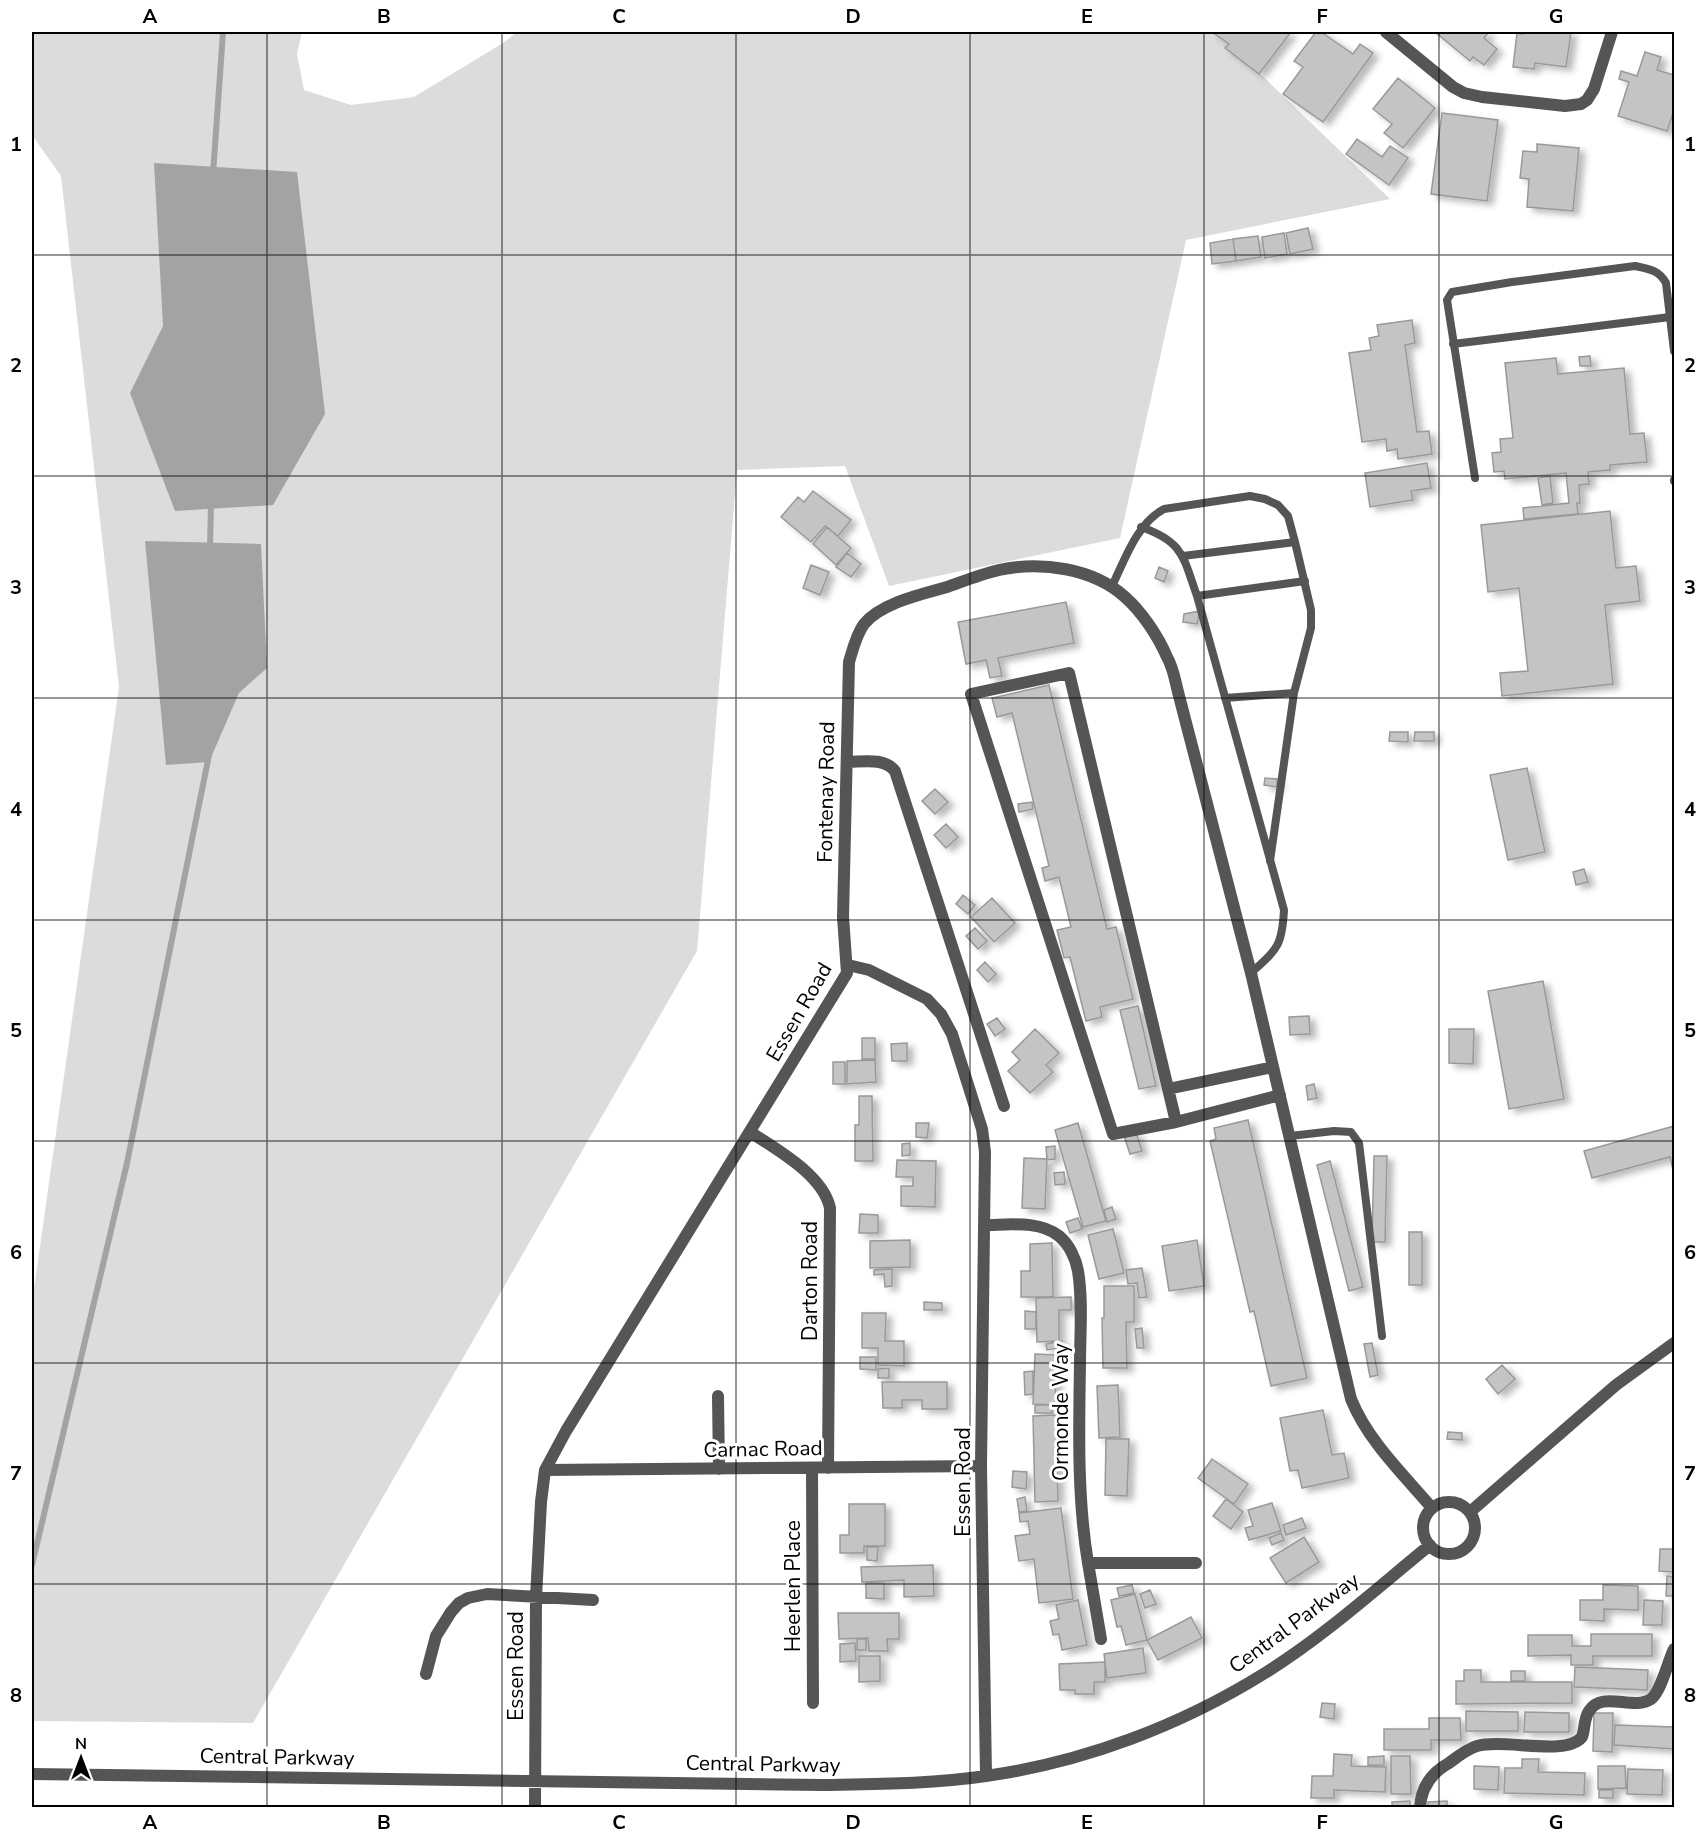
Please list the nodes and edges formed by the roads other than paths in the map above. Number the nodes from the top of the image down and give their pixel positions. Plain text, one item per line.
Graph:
1 (1386, 32) edge
2 (1612, 32) edge
3 (1670, 317) junction
4 (1453, 344) junction
5 (1674, 351) edge
6 (1475, 478) dead end
7 (1142, 527) junction
8 (1295, 542) junction
9 (1183, 556) junction
10 (1305, 581) junction
11 (1111, 588) junction
12 (1197, 596) junction
13 (1294, 693) junction
14 (1225, 698) junction
15 (847, 762) junction
16 (1270, 861) junction
17 (848, 966) junction
18 (1251, 973) junction
19 (1274, 1067) junction
20 (1168, 1089) junction
21 (1280, 1095) junction
22 (1004, 1107) dead end
23 (1176, 1122) junction
24 (750, 1132) junction
25 (1290, 1136) junction
26 (984, 1225) junction
27 (1382, 1336) dead end
28 (1674, 1343) edge
29 (718, 1396) dead end
30 (981, 1466) junction
31 (828, 1468) junction
32 (719, 1469) junction
33 (812, 1469) junction
34 (545, 1470) junction
35 (1432, 1508) junction
36 (1470, 1512) junction
37 (1430, 1545) junction
38 (1088, 1563) junction
39 (1196, 1563) dead end
40 (536, 1598) junction
41 (593, 1600) dead end
42 (1101, 1639) dead end
43 (1674, 1649) edge
44 (426, 1674) dead end
45 (813, 1702) dead end
46 (32, 1774) edge
47 (986, 1776) junction
48 (535, 1780) junction
49 (535, 1808) edge
50 (1420, 1808) edge

1 - 2 street
3 - 4 lane
3 - 4 lane
3 - 5 lane
4 - 6 lane
7 - 8 lane
7 - 9 lane
7 - 11 lane
8 - 9 lane
8 - 10 lane
9 - 12 lane
10 - 12 lane
10 - 13 lane
11 - 15 street, Fontenay Road
11 - 18 street
12 - 14 lane
13 - 14 lane
13 - 16 lane
14 - 16 lane
15 - 17 street, Fontenay Road
15 - 22 street
16 - 18 lane
17 - 24 street, Essen Road
17 - 26 street, Essen Road
18 - 19 street
19 - 20 street
19 - 21 street
20 - 23 street
20 - 23 street
21 - 23 street
21 - 25 street
24 - 31 street, Darton Road
24 - 34 street, Essen Road
25 - 27 lane
25 - 35 street
26 - 30 street, Essen Road
26 - 38 street, Ormonde Way
28 - 36 street
29 - 32 street
30 - 31 street, Carnac Road
30 - 47 street, Essen Road
31 - 33 street, Carnac Road
32 - 33 street, Carnac Road
32 - 34 street, Carnac Road
33 - 45 street, Heerlen Place
34 - 40 street, Essen Road
35 - 36 street
35 - 37 street
36 - 37 street
37 - 47 street, Central Parkway
38 - 39 street
38 - 42 street, Ormonde Way
40 - 41 street
40 - 44 street
40 - 48 street, Essen Road
43 - 50 street
46 - 48 street, Central Parkway
47 - 48 street, Central Parkway
48 - 49 street, Essen Road

